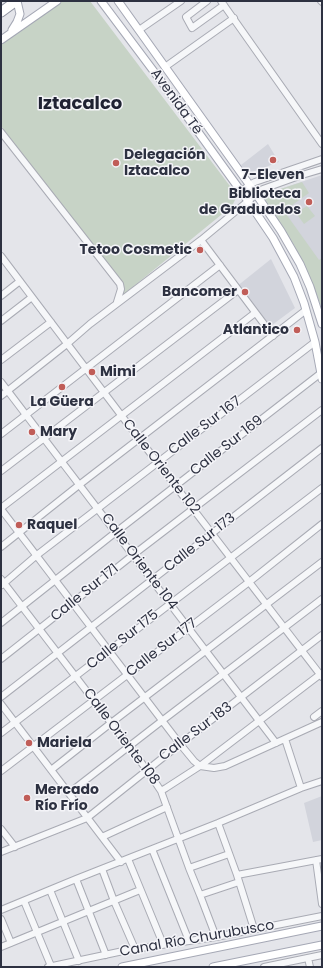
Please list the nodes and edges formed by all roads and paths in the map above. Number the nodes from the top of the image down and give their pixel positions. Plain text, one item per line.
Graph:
1 (16, 1) edge
2 (57, 1) edge
3 (102, 1) edge
4 (118, 1) edge
5 (181, 1) edge
6 (207, 1) edge
7 (223, 3) edge
8 (1, 12) edge
9 (234, 18) junction
10 (139, 30) junction
11 (4, 38) edge
12 (165, 67) junction
13 (1, 132) edge
14 (322, 144) edge
15 (322, 159) edge
16 (322, 169) edge
17 (249, 185) junction
18 (241, 192) junction
19 (256, 194) junction
20 (248, 201) junction
21 (201, 240) junction
22 (2, 258) edge
23 (220, 266) junction
24 (20, 281) junction
25 (238, 290) junction
26 (1, 296) edge
27 (32, 297) junction
28 (116, 304) junction
29 (306, 310) junction
30 (255, 313) junction
31 (1, 321) edge
32 (51, 322) junction
33 (322, 324) edge
34 (273, 336) junction
35 (315, 342) junction
36 (67, 344) junction
37 (1, 360) edge
38 (86, 369) junction
39 (322, 376) edge
40 (1, 382) edge
41 (8, 391) junction
42 (104, 392) junction
43 (1, 396) edge
44 (322, 410) edge
45 (25, 415) junction
46 (121, 416) junction
47 (1, 434) edge
48 (44, 438) junction
49 (139, 438) junction
50 (322, 448) edge
51 (62, 462) junction
52 (157, 463) junction
53 (1, 471) edge
54 (79, 485) junction
55 (176, 486) junction
56 (322, 488) edge
57 (1, 509) edge
58 (98, 509) junction
59 (193, 509) junction
60 (322, 524) edge
61 (19, 532) junction
62 (116, 532) junction
63 (212, 534) junction
64 (1, 547) edge
65 (133, 554) junction
66 (37, 555) junction
67 (230, 558) junction
68 (322, 562) edge
69 (55, 579) junction
70 (152, 580) junction
71 (2, 582) edge
72 (249, 582) junction
73 (322, 599) edge
74 (73, 602) junction
75 (171, 604) junction
76 (266, 604) junction
77 (22, 606) junction
78 (1, 623) edge
79 (91, 626) junction
80 (189, 627) junction
81 (285, 627) junction
82 (39, 630) junction
83 (322, 635) edge
84 (110, 650) junction
85 (206, 651) junction
86 (302, 651) junction
87 (57, 653) junction
88 (1, 659) edge
89 (128, 674) junction
90 (224, 674) junction
91 (321, 675) edge
92 (76, 676) junction
93 (1, 697) edge
94 (242, 697) junction
95 (145, 698) junction
96 (94, 700) junction
97 (1, 704) edge
98 (322, 711) edge
99 (314, 717) dead end
100 (163, 720) junction
101 (260, 720) junction
102 (15, 722) junction
103 (322, 722) edge
104 (111, 723) junction
105 (1, 733) edge
106 (285, 739) junction
107 (276, 743) junction
108 (180, 744) junction
109 (34, 747) junction
110 (129, 747) junction
111 (200, 766) junction
112 (51, 770) junction
113 (147, 770) junction
114 (1, 771) edge
115 (322, 781) edge
116 (301, 788) junction
117 (160, 791) junction
118 (69, 793) junction
119 (167, 807) junction
120 (87, 818) junction
121 (218, 823) junction
122 (1, 829) edge
123 (102, 837) junction
124 (178, 838) junction
125 (15, 847) junction
126 (152, 849) junction
127 (1, 852) edge
128 (229, 854) junction
129 (128, 859) junction
130 (319, 859) edge
131 (121, 862) junction
132 (189, 868) junction
133 (102, 869) junction
134 (237, 875) junction
135 (76, 879) junction
136 (239, 882) junction
137 (50, 890) junction
138 (140, 890) junction
139 (200, 895) junction
140 (24, 901) junction
141 (114, 901) junction
142 (322, 904) edge
143 (1, 910) edge
144 (89, 911) junction
145 (322, 916) edge
146 (1, 919) edge
147 (63, 922) junction
148 (322, 926) edge
149 (254, 929) junction
150 (37, 932) junction
151 (216, 937) junction
152 (189, 941) junction
153 (11, 943) junction
154 (163, 944) junction
155 (322, 945) edge
156 (1, 947) edge
157 (135, 949) junction
158 (106, 955) junction
159 (322, 955) edge
160 (308, 958) junction
161 (79, 961) junction
162 (50, 967) edge
163 (122, 967) edge
164 (213, 967) edge
165 (268, 967) edge
166 (310, 967) edge

1 - 8 highway
1 - 11 main road
2 - 11 main road
3 - 18 main road, Avenida Té
4 - 10 main road, Avenida Té
5 - 10 street
6 - 7 street
7 - 9 street
9 - 12 street
9 - 14 street
10 - 12 main road, Avenida Té
12 - 17 main road, Avenida Té
13 - 28 street
15 - 17 street
16 - 19 street
17 - 18 street
17 - 19 main road, Avenida Té
18 - 20 main road, Avenida Té
19 - 20 street
19 - 33 main road, Avenida Té
20 - 21 street
20 - 29 main road, Avenida Té
21 - 23 street
21 - 28 street
22 - 24 street, Calle Oriente 102
23 - 25 street
23 - 38 street
24 - 26 street
24 - 27 street, Calle Oriente 102
25 - 30 street
25 - 42 street
27 - 31 street
27 - 32 street, Calle Oriente 102
28 - 36 street
29 - 34 street
29 - 35 main road, Avenida Té
30 - 34 street
30 - 46 street
32 - 36 street, Calle Oriente 102
32 - 37 street
34 - 49 street
35 - 39 main road, Avenida Té
35 - 52 street, Calle Sur 167
36 - 38 street, Calle Oriente 102
36 - 41 street
38 - 42 street, Calle Oriente 102
38 - 45 street
39 - 55 street, Calle Sur 169
40 - 41 street, Calle Oriente 104
41 - 43 street
41 - 45 street, Calle Oriente 104
42 - 46 street, Calle Oriente 102
42 - 48 street
44 - 59 street, Calle Sur 171
45 - 47 street
45 - 48 street, Calle Oriente 104
46 - 49 street, Calle Oriente 102
46 - 51 street
48 - 51 street, Calle Oriente 104
48 - 53 street
49 - 52 street, Calle Oriente 102
49 - 54 street
50 - 63 street, Calle Sur 173
51 - 54 street, Calle Oriente 104
51 - 57 street
52 - 55 street, Calle Oriente 102
52 - 58 street, Calle Sur 167
54 - 58 street, Calle Oriente 104
54 - 61 street
55 - 59 street, Calle Oriente 102
55 - 62 street, Calle Sur 169
56 - 67 street, Calle Sur 175
57 - 61 street
58 - 62 street, Calle Oriente 104
58 - 66 street, Calle Sur 167
59 - 63 street, Calle Oriente 102
59 - 65 street, Calle Sur 171
60 - 72 street, Calle Sur 177
61 - 64 street
61 - 66 street
62 - 65 street, Calle Oriente 104
62 - 69 street, Calle Sur 169
63 - 67 street, Calle Oriente 102
63 - 70 street, Calle Sur 173
65 - 70 street, Calle Oriente 104
65 - 74 street, Calle Sur 171
66 - 69 street
66 - 71 street, Calle Sur 167
67 - 72 street, Calle Oriente 102
67 - 75 street, Calle Sur 175
68 - 76 street
69 - 74 street
69 - 77 street, Calle Sur 169
70 - 75 street, Calle Oriente 104
70 - 79 street, Calle Sur 173
71 - 77 street, Calle Oriente 108
72 - 76 street, Calle Oriente 102
72 - 80 street, Calle Sur 177
73 - 81 street
74 - 79 street
74 - 82 street, Calle Sur 171
75 - 80 street, Calle Oriente 104
75 - 84 street, Calle Sur 175
76 - 81 street, Calle Oriente 102
76 - 85 street
77 - 78 street, Calle Sur 169
77 - 82 street, Calle Oriente 108
79 - 84 street
79 - 87 street, Calle Sur 173
80 - 85 street, Calle Oriente 104
80 - 89 street, Calle Sur 177
81 - 86 street, Calle Oriente 102
81 - 90 street
82 - 87 street, Calle Oriente 108
82 - 88 street, Calle Sur 171
83 - 86 street, Calle Sur 183
84 - 89 street
84 - 92 street, Calle Sur 175
85 - 90 street, Calle Oriente 104
85 - 95 street
86 - 91 street, Calle Oriente 102
86 - 94 street, Calle Sur 183
87 - 92 street, Calle Oriente 108
87 - 93 street, Calle Sur 173
89 - 95 street
89 - 96 street, Calle Sur 177
90 - 94 street, Calle Oriente 104
90 - 100 street
91 - 101 street
92 - 96 street, Calle Oriente 108
92 - 102 street, Calle Sur 175
94 - 101 street, Calle Oriente 104
94 - 108 street, Calle Sur 183
95 - 100 street
95 - 104 street
96 - 104 street, Calle Oriente 108
96 - 109 street, Calle Sur 177
97 - 102 street
98 - 99 street
100 - 108 street
100 - 110 street
101 - 107 street, Calle Oriente 104
101 - 111 street
102 - 105 street, Calle Sur 175
102 - 109 street
103 - 106 street
104 - 110 street, Calle Oriente 108
104 - 112 street
106 - 107 street
106 - 116 street
107 - 111 street
108 - 111 street
108 - 113 street, Calle Sur 183
109 - 112 street
109 - 114 street, Calle Sur 177
110 - 113 street, Calle Oriente 108
110 - 118 street
111 - 117 street
112 - 118 street
113 - 117 street, Calle Oriente 108
113 - 120 street, Calle Sur 183
115 - 116 street
116 - 121 street
117 - 119 street, Calle Oriente 108
118 - 120 street
119 - 123 street
119 - 124 street, Calle Oriente 108
120 - 123 street
120 - 125 street, Calle Sur 183
121 - 124 street
121 - 128 street
122 - 125 street
123 - 131 street
124 - 126 street
124 - 132 street, Calle Oriente 108
125 - 127 street, Calle Sur 183
126 - 129 street
126 - 152 street
128 - 132 street
128 - 134 street
129 - 131 street
129 - 138 street
130 - 134 street
130 - 142 street
131 - 133 street
132 - 139 street, Calle Oriente 108
133 - 135 street
133 - 141 street
134 - 136 street
135 - 137 street
135 - 144 street
136 - 139 street
136 - 149 street
137 - 140 street
137 - 147 street
138 - 141 street
138 - 154 street
139 - 151 street, Calle Oriente 108
140 - 143 street
140 - 150 street
141 - 144 street
141 - 157 street
144 - 147 street
144 - 158 street
145 - 149 street, Canal Río Churubusco
146 - 153 street
147 - 150 street
147 - 161 street
148 - 163 main road, Canal Río Churubusco
149 - 151 street, Canal Río Churubusco
150 - 153 street
150 - 162 street
151 - 152 street, Canal Río Churubusco
152 - 154 street, Canal Río Churubusco
153 - 156 street
154 - 157 street, Canal Río Churubusco
155 - 164 main road, Canal Río Churubusco
157 - 158 street, Canal Río Churubusco
158 - 161 street, Canal Río Churubusco
159 - 160 street
160 - 165 street
160 - 166 street
161 - 162 street, Canal Río Churubusco

